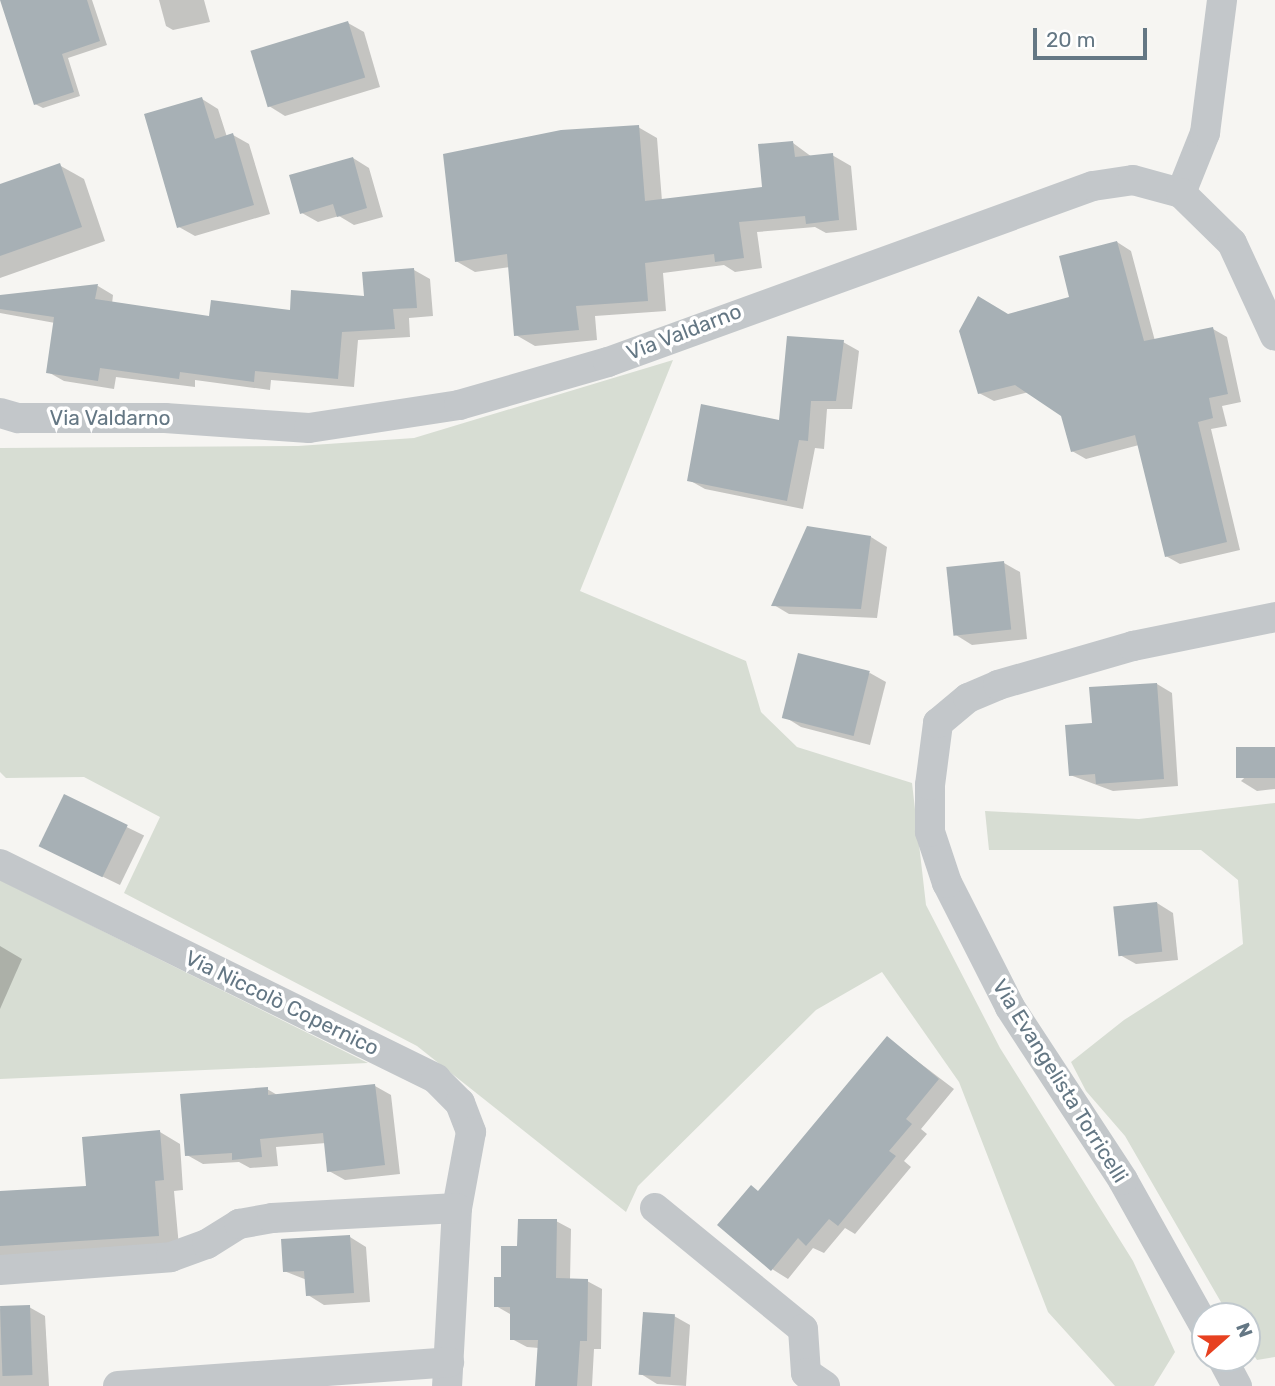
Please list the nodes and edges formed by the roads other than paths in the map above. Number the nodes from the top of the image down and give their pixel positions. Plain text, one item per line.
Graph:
1 (1222, 0) edge
2 (1181, 193) junction
3 (1275, 336) edge
4 (0, 413) edge
5 (1275, 617) edge
6 (0, 864) edge
7 (457, 1208) junction
8 (655, 1208) dead end
9 (0, 1270) edge
10 (1191, 1302) edge
11 (448, 1374) edge
12 (118, 1386) edge
13 (825, 1386) edge

1 - 2 street
2 - 3 street, Via Valdarno
2 - 4 street, Via Valdarno
5 - 10 street, Via Evangelista Torricelli
6 - 7 street, Via Niccolò Copernico
7 - 9 street
7 - 11 street, Via Niccolò Copernico
8 - 13 street
11 - 12 street

